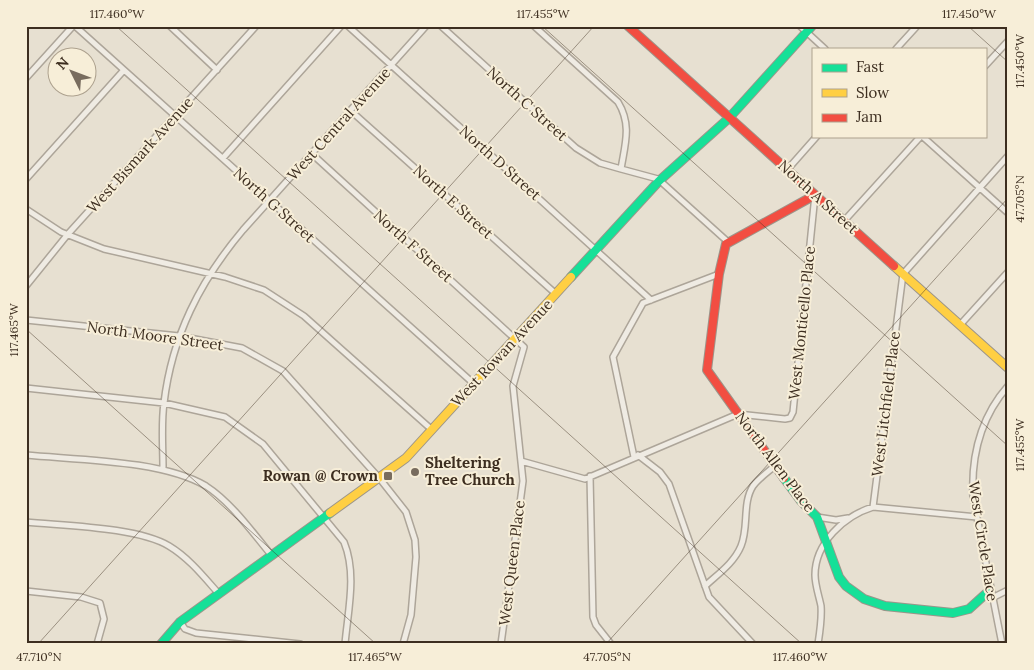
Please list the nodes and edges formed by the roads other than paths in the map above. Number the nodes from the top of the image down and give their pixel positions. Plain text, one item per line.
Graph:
1 (74, 26) edge
2 (170, 26) edge
3 (256, 26) edge
4 (341, 26) edge
5 (348, 26) edge
6 (426, 26) edge
7 (441, 26) edge
8 (534, 26) edge
9 (628, 26) edge
10 (917, 26) edge
11 (806, 28) edge
12 (1008, 41) edge
13 (824, 48) edge
14 (897, 48) edge
15 (986, 65) edge
16 (392, 66) junction
17 (124, 70) junction
18 (217, 70) junction
19 (26, 78) edge
20 (351, 111) junction
21 (175, 116) junction
22 (729, 118) junction
23 (815, 138) edge
24 (919, 138) edge
25 (923, 138) edge
26 (312, 154) junction
27 (1008, 156) edge
28 (223, 158) junction
29 (621, 169) junction
30 (787, 170) junction
31 (26, 179) edge
32 (659, 181) junction
33 (979, 188) junction
34 (815, 195) junction
35 (270, 200) junction
36 (26, 209) edge
37 (1008, 213) edge
38 (844, 221) junction
39 (68, 234) junction
40 (727, 243) junction
41 (596, 250) junction
42 (1008, 272) edge
43 (209, 274) junction
44 (719, 274) junction
45 (903, 274) junction
46 (26, 286) edge
47 (556, 294) junction
48 (651, 300) junction
49 (26, 320) edge
50 (960, 325) junction
51 (179, 336) junction
52 (514, 338) junction
53 (1008, 368) edge
54 (473, 384) junction
55 (1008, 386) edge
56 (26, 388) edge
57 (164, 403) junction
58 (738, 414) junction
59 (431, 429) junction
60 (26, 455) edge
61 (636, 456) junction
62 (521, 461) junction
63 (776, 465) junction
64 (163, 468) junction
65 (590, 476) junction
66 (380, 479) junction
67 (873, 507) junction
68 (326, 517) junction
69 (817, 517) junction
70 (977, 517) junction
71 (848, 518) junction
72 (26, 522) edge
73 (826, 543) junction
74 (272, 556) junction
75 (705, 586) junction
76 (26, 590) edge
77 (1008, 590) edge
78 (219, 594) junction
79 (991, 594) junction
80 (180, 622) junction
81 (284, 643) edge
82 (97, 644) edge
83 (161, 644) edge
84 (300, 644) edge
85 (345, 644) edge
86 (402, 644) edge
87 (502, 644) edge
88 (611, 644) edge
89 (753, 644) edge
90 (818, 644) edge
91 (1002, 644) edge

1 - 17 street, North G Street
1 - 19 street
2 - 18 street
3 - 18 street, West Bismark Avenue
4 - 28 street
5 - 16 street, North D Street
6 - 16 street, West Central Avenue
7 - 29 street, North C Street
8 - 29 street
9 - 22 street, North A Street
10 - 14 street
11 - 13 street
11 - 22 street, West Rowan Avenue
12 - 15 street
16 - 20 street, West Central Avenue
16 - 41 street, North D Street
17 - 21 street, North G Street
17 - 31 street
18 - 21 street, West Bismark Avenue
20 - 26 street, West Central Avenue
20 - 47 street, North E Street
21 - 28 street, North G Street
21 - 39 street, West Bismark Avenue
22 - 30 street, North A Street
22 - 32 street, West Rowan Avenue
23 - 30 street
24 - 38 street
25 - 33 street
26 - 35 street, West Central Avenue
26 - 52 street, North F Street
27 - 33 street
28 - 35 street, North G Street
29 - 32 street, North C Street
30 - 34 street, North A Street
32 - 40 street
32 - 41 street, West Rowan Avenue
33 - 37 street
33 - 45 street
34 - 38 street, North A Street
34 - 40 street
34 - 58 street, West Monticello Place
35 - 43 street, West Central Avenue
35 - 54 street, North G Street
36 - 39 street
38 - 45 street, North A Street
39 - 43 street
39 - 46 street, West Bismark Avenue
40 - 44 street, North Allen Place
41 - 47 street, West Rowan Avenue
41 - 48 street, North D Street
42 - 50 street
43 - 51 street, West Central Avenue
43 - 59 street
44 - 48 street
44 - 58 street, North Allen Place
45 - 50 street, North A Street
45 - 67 street, West Litchfield Place
47 - 52 street, West Rowan Avenue
48 - 61 street
49 - 51 street, North Moore Street
50 - 53 street, North A Street
51 - 57 street, West Central Avenue
51 - 66 street, North Moore Street
52 - 54 street, West Rowan Avenue
52 - 62 street, West Queen Place
54 - 59 street, West Rowan Avenue
55 - 70 street, West Circle Place
56 - 57 street
57 - 64 street, West Central Avenue
57 - 68 street
58 - 61 street, West Monticello Place
58 - 63 street, North Allen Place
59 - 66 street, West Rowan Avenue
60 - 64 street
61 - 65 street, West Monticello Place
61 - 75 street
62 - 65 street
62 - 87 street, West Queen Place
63 - 69 street, North Allen Place
63 - 75 street
64 - 74 street
65 - 88 street
66 - 68 street, West Rowan Avenue
66 - 86 street, North Moore Street
67 - 70 street
67 - 71 street
68 - 74 street, West Rowan Avenue
68 - 85 street
69 - 71 street
69 - 73 street, North Allen Place
70 - 79 street, West Circle Place
71 - 73 street
72 - 78 street
73 - 79 street, North Allen Place
73 - 90 street
74 - 78 street, West Rowan Avenue
75 - 89 street
76 - 82 street
77 - 79 street
78 - 80 street, West Rowan Avenue
79 - 91 street, West Circle Place
80 - 81 street
80 - 83 street, West Rowan Avenue
81 - 84 street

